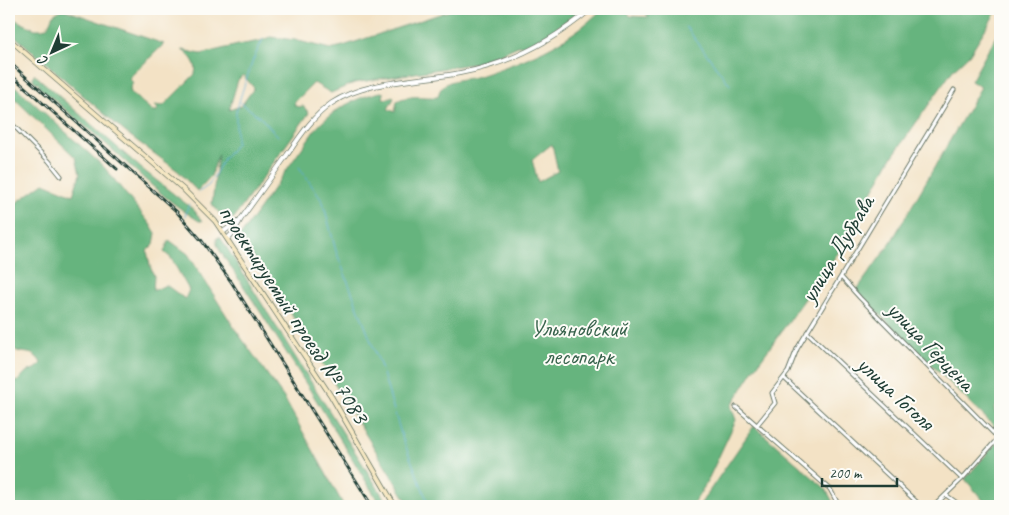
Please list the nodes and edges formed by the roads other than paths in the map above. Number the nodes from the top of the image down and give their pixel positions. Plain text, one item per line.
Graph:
1 (591, 9) edge
2 (9, 39) edge
3 (954, 90) dead end
4 (9, 121) edge
5 (61, 176) dead end
6 (241, 219) junction
7 (224, 232) junction
8 (228, 238) junction
9 (841, 277) junction
10 (806, 332) junction
11 (784, 378) junction
12 (736, 407) dead end
13 (757, 425) junction
14 (999, 438) edge
15 (962, 478) junction
16 (946, 495) junction
17 (395, 506) edge
18 (840, 506) edge
19 (921, 506) edge
20 (934, 506) edge
21 (961, 506) edge

1 - 6 street
2 - 7 main road, проектируемый проезд № 7083
3 - 9 street, улица Дубрава
4 - 5 street
6 - 7 street
6 - 8 street
7 - 8 main road, проектируемый проезд № 7083
8 - 17 main road, проектируемый проезд № 7083
9 - 10 street, улица Дубрава
9 - 14 street, улица Герцена
10 - 11 street, улица Дубрава
10 - 15 street, улица Гоголя
11 - 13 street, улица Дубрава
11 - 19 street
12 - 13 street
13 - 18 street
14 - 15 street
15 - 16 street
16 - 20 street
16 - 21 street

